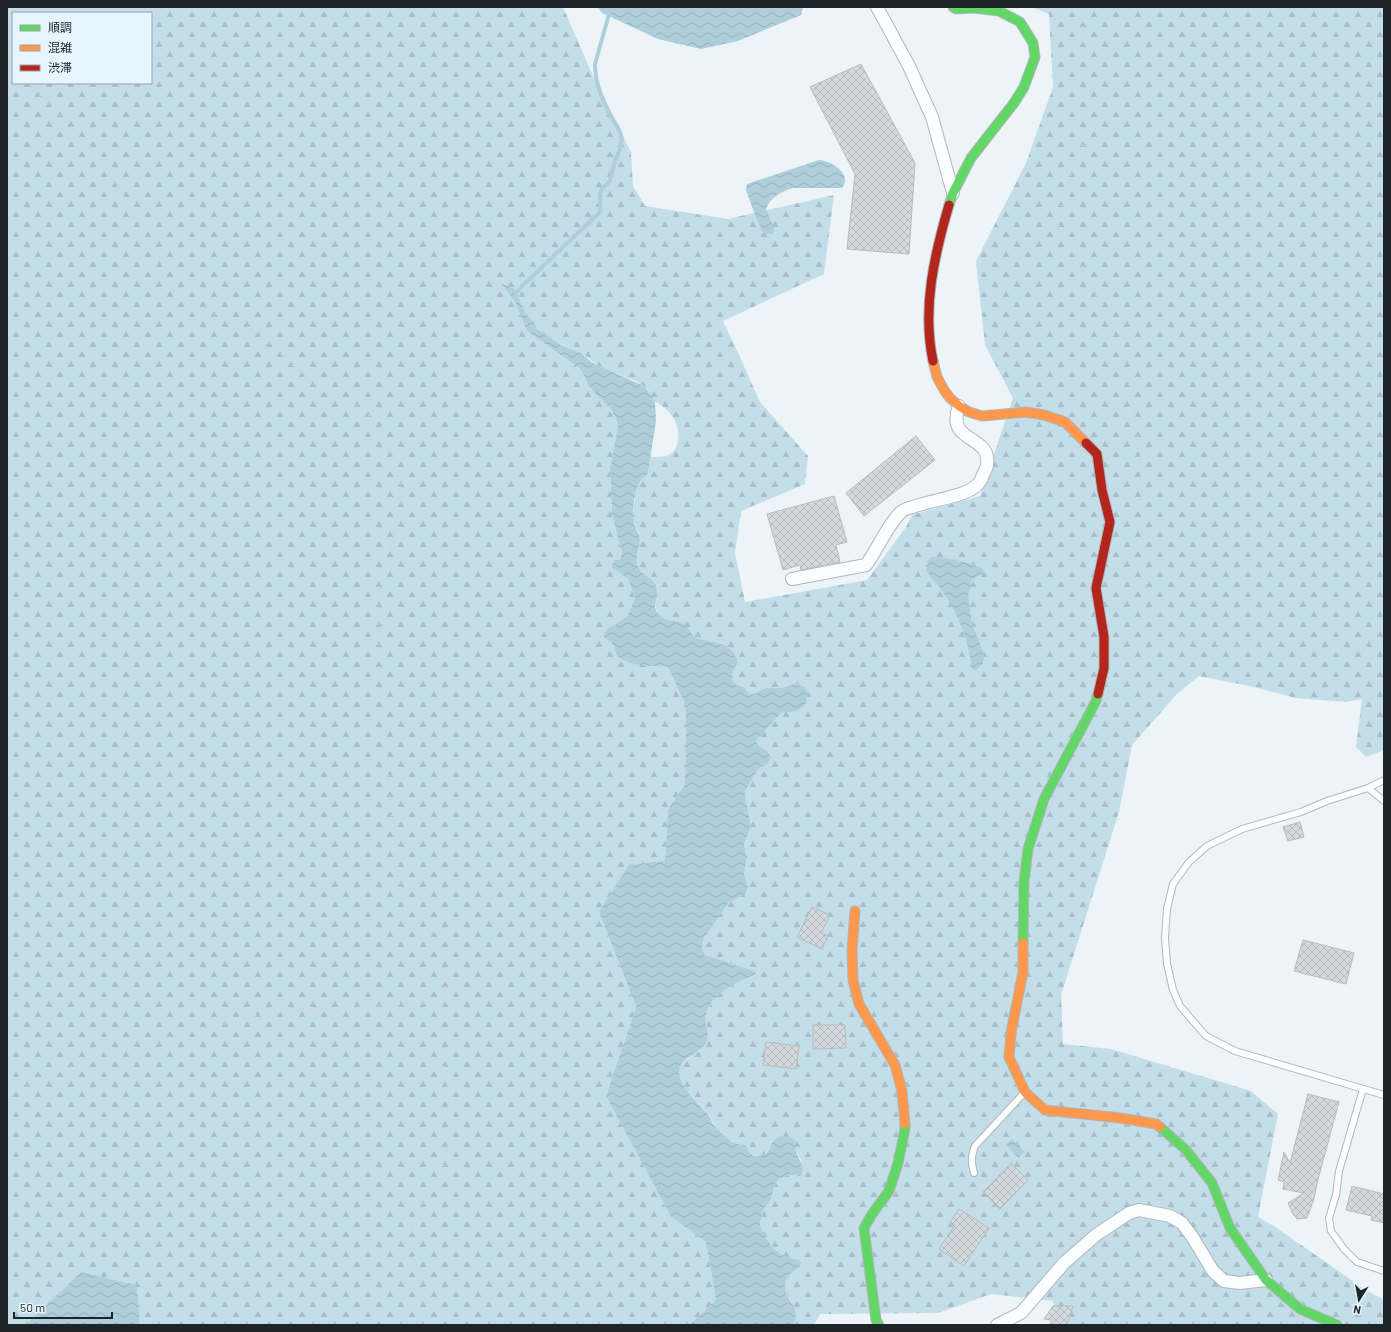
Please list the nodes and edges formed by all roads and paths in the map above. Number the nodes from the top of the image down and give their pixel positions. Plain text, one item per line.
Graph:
1 (877, 7) edge
2 (953, 7) edge
3 (1079, 7) edge
4 (30, 84) edge
5 (953, 193) junction
6 (959, 406) junction
7 (792, 578) dead end
8 (1384, 634) edge
9 (1384, 780) edge
10 (1368, 788) junction
11 (1384, 801) edge
12 (854, 911) dead end
13 (444, 1002) junction
14 (1363, 1089) junction
15 (1025, 1092) junction
16 (1384, 1095) edge
17 (7, 1098) edge
18 (974, 1173) dead end
19 (1384, 1271) edge
20 (1266, 1280) junction
21 (1021, 1319) edge
22 (430, 1325) edge
23 (879, 1325) edge
24 (997, 1325) edge
25 (1337, 1325) edge

1 - 5 street
2 - 5 street
3 - 8 path
4 - 13 path
5 - 6 street
6 - 7 street
6 - 15 street
9 - 10 lane
10 - 11 lane
10 - 14 lane
12 - 23 street
13 - 17 path
13 - 22 path
14 - 16 lane
14 - 19 lane
15 - 18 lane
15 - 20 street
20 - 21 street
20 - 25 street
21 - 24 street

